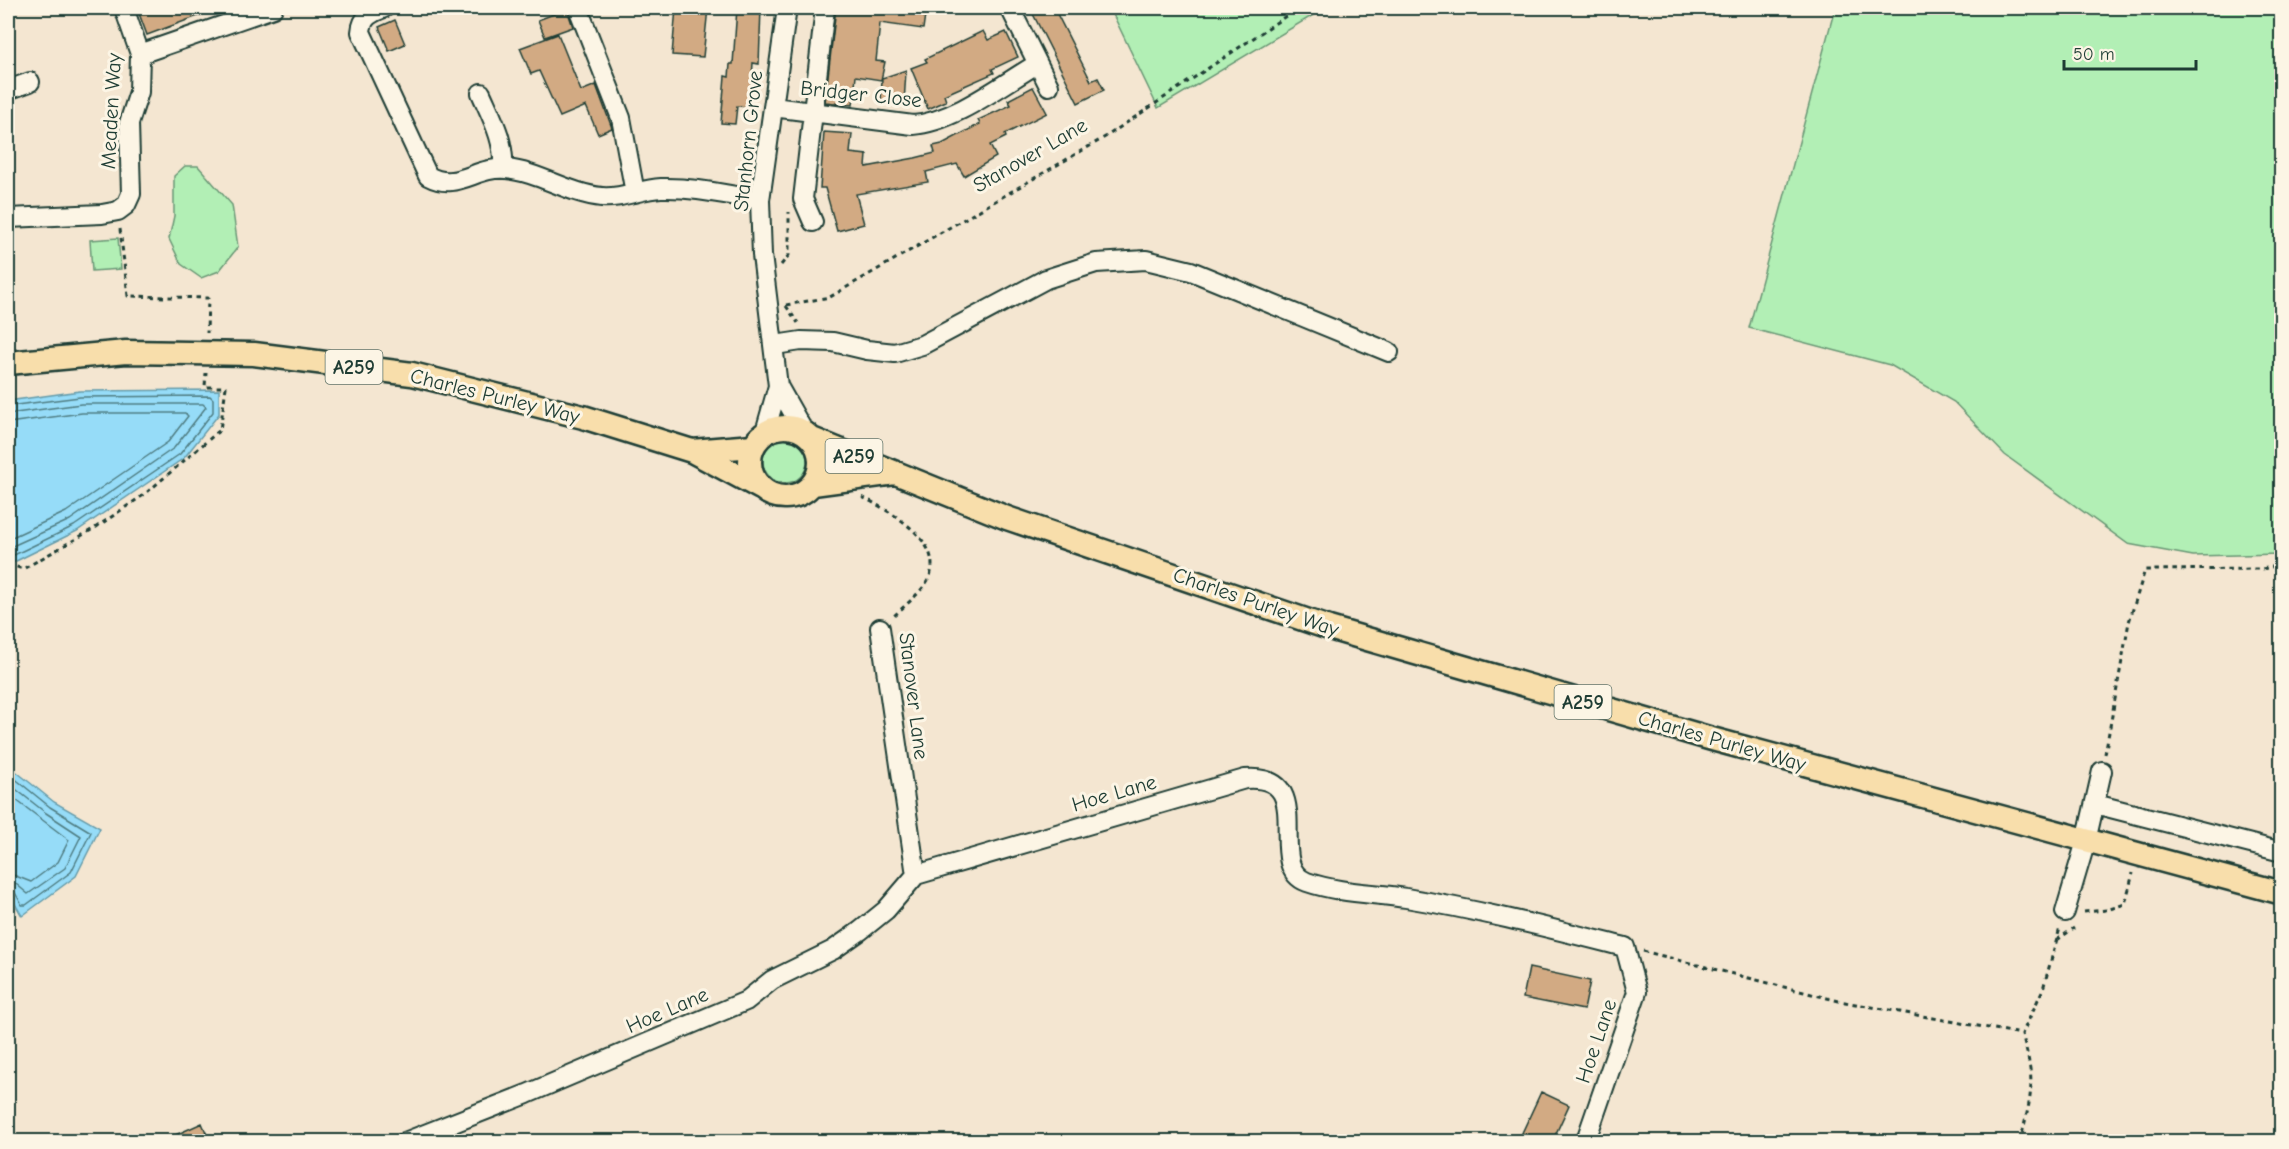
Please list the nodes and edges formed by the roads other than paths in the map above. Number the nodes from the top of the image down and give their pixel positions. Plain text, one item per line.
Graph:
1 (124, 8) edge
2 (273, 8) edge
3 (384, 8) edge
4 (578, 8) edge
5 (787, 8) edge
6 (825, 8) edge
7 (1010, 8) edge
8 (140, 54) junction
9 (1037, 64) junction
10 (30, 82) dead end
11 (1049, 86) dead end
12 (8, 90) edge
13 (481, 93) dead end
14 (773, 107) junction
15 (811, 112) junction
16 (504, 169) junction
17 (635, 193) junction
18 (760, 200) junction
19 (8, 218) edge
20 (813, 222) dead end
21 (775, 345) junction
22 (1389, 352) dead end
23 (8, 363) edge
24 (778, 386) junction
25 (808, 435) junction
26 (759, 439) junction
27 (692, 451) junction
28 (896, 473) junction
29 (813, 484) junction
30 (760, 488) junction
31 (880, 628) road end
32 (2102, 771) road end
33 (2095, 804) junction
34 (2086, 842) junction
35 (2282, 852) edge
36 (916, 875) junction
37 (2282, 893) edge
38 (2065, 912) dead end
39 (1587, 1137) dead end
40 (405, 1142) edge

1 - 8 street, Meaden Way
2 - 8 street
3 - 16 street
4 - 17 street
5 - 14 street, Stanhorn Grove
6 - 15 street
7 - 9 street
8 - 19 street, Meaden Way
9 - 11 street
9 - 15 street, Bridger Close
10 - 12 street
13 - 16 street
14 - 15 street, Bridger Close
14 - 18 street, Stanhorn Grove
15 - 20 street
16 - 17 street
17 - 18 street
18 - 21 street, Stanhorn Grove
21 - 22 street
21 - 24 street, Stanhorn Grove
23 - 27 main road, Charles Purley Way / A259
24 - 25 street, Stanhorn Grove
24 - 26 street, Stanhorn Grove
25 - 26 main road
25 - 28 main road, Charles Purley Way / A259
25 - 29 main road
26 - 27 main road, Charles Purley Way / A259
26 - 30 main road
27 - 30 main road, Charles Purley Way / A259
28 - 29 main road, Charles Purley Way / A259
28 - 34 main road, Charles Purley Way / A259
29 - 30 main road
31 - 36 street, Stanover Lane
32 - 33 street
33 - 34 street
33 - 35 street
34 - 37 main road, Charles Purley Way / A259
34 - 38 street
36 - 39 street, Hoe Lane
36 - 40 street, Hoe Lane

